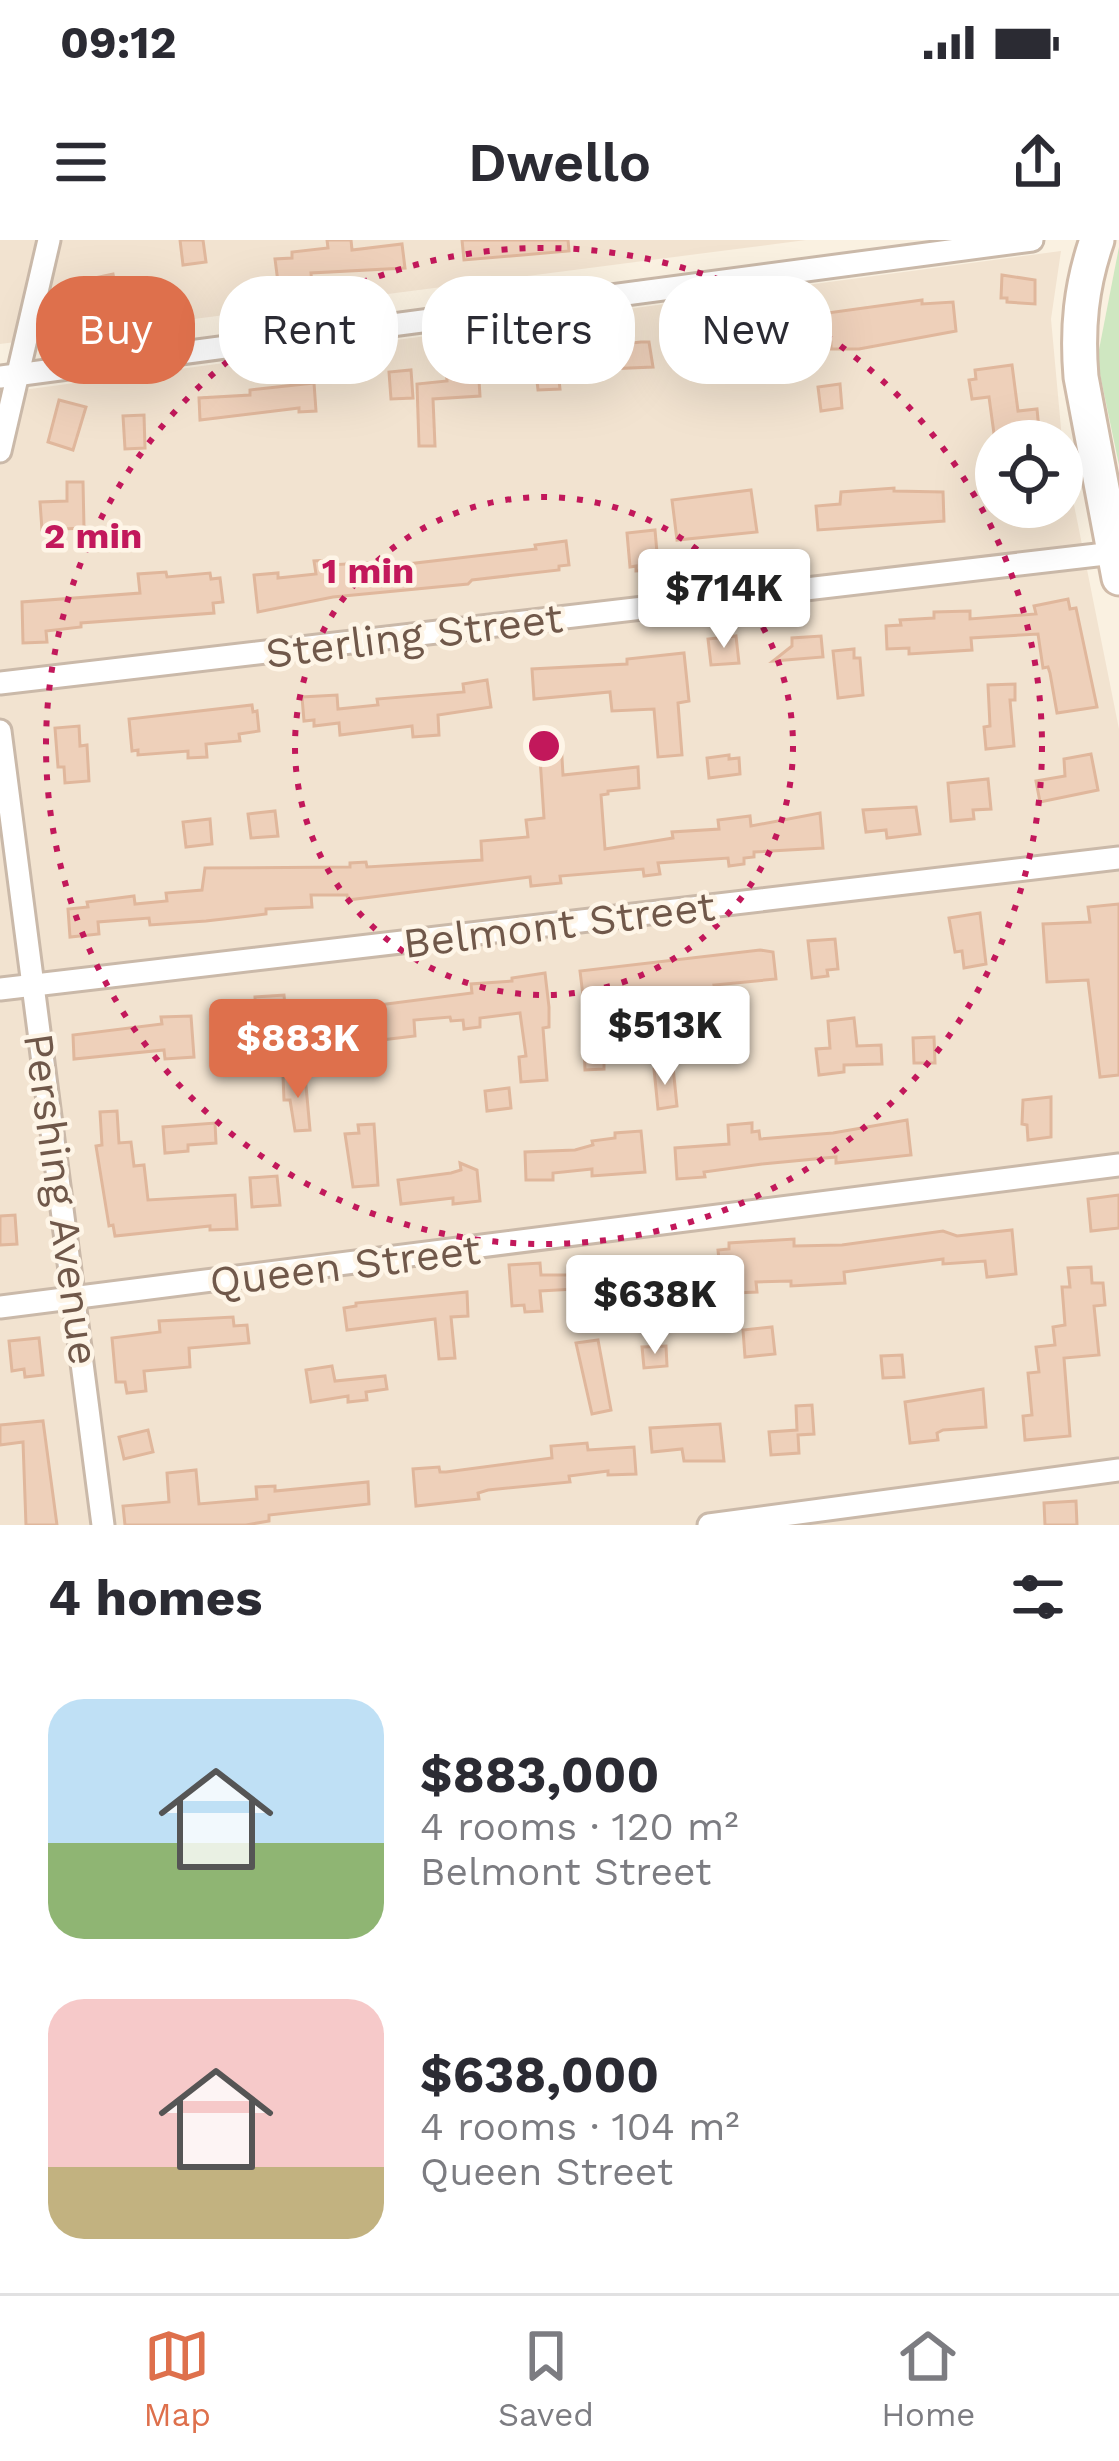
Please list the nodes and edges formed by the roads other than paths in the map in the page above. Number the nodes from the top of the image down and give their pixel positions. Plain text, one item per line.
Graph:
1 (49, 240) edge
2 (1032, 240) edge
3 (1096, 240) edge
4 (10, 376) edge
5 (0, 451) edge
6 (1116, 566) edge
7 (0, 683) edge
8 (0, 731) edge
9 (1119, 858) edge
10 (33, 985) junction
11 (0, 989) edge
12 (1119, 1165) edge
13 (77, 1299) junction
14 (0, 1307) edge
15 (1119, 1470) edge
16 (103, 1525) edge
17 (709, 1525) edge

1 - 4 street
2 - 4 street
3 - 6 main road
4 - 5 street
6 - 7 street, Sterling Street
8 - 10 street, Pershing Avenue
9 - 10 street, Belmont Street
10 - 11 street, Belmont Street
10 - 13 street, Pershing Avenue
12 - 13 street, Queen Street
13 - 14 street, Queen Street
13 - 16 street, Pershing Avenue
15 - 17 street

